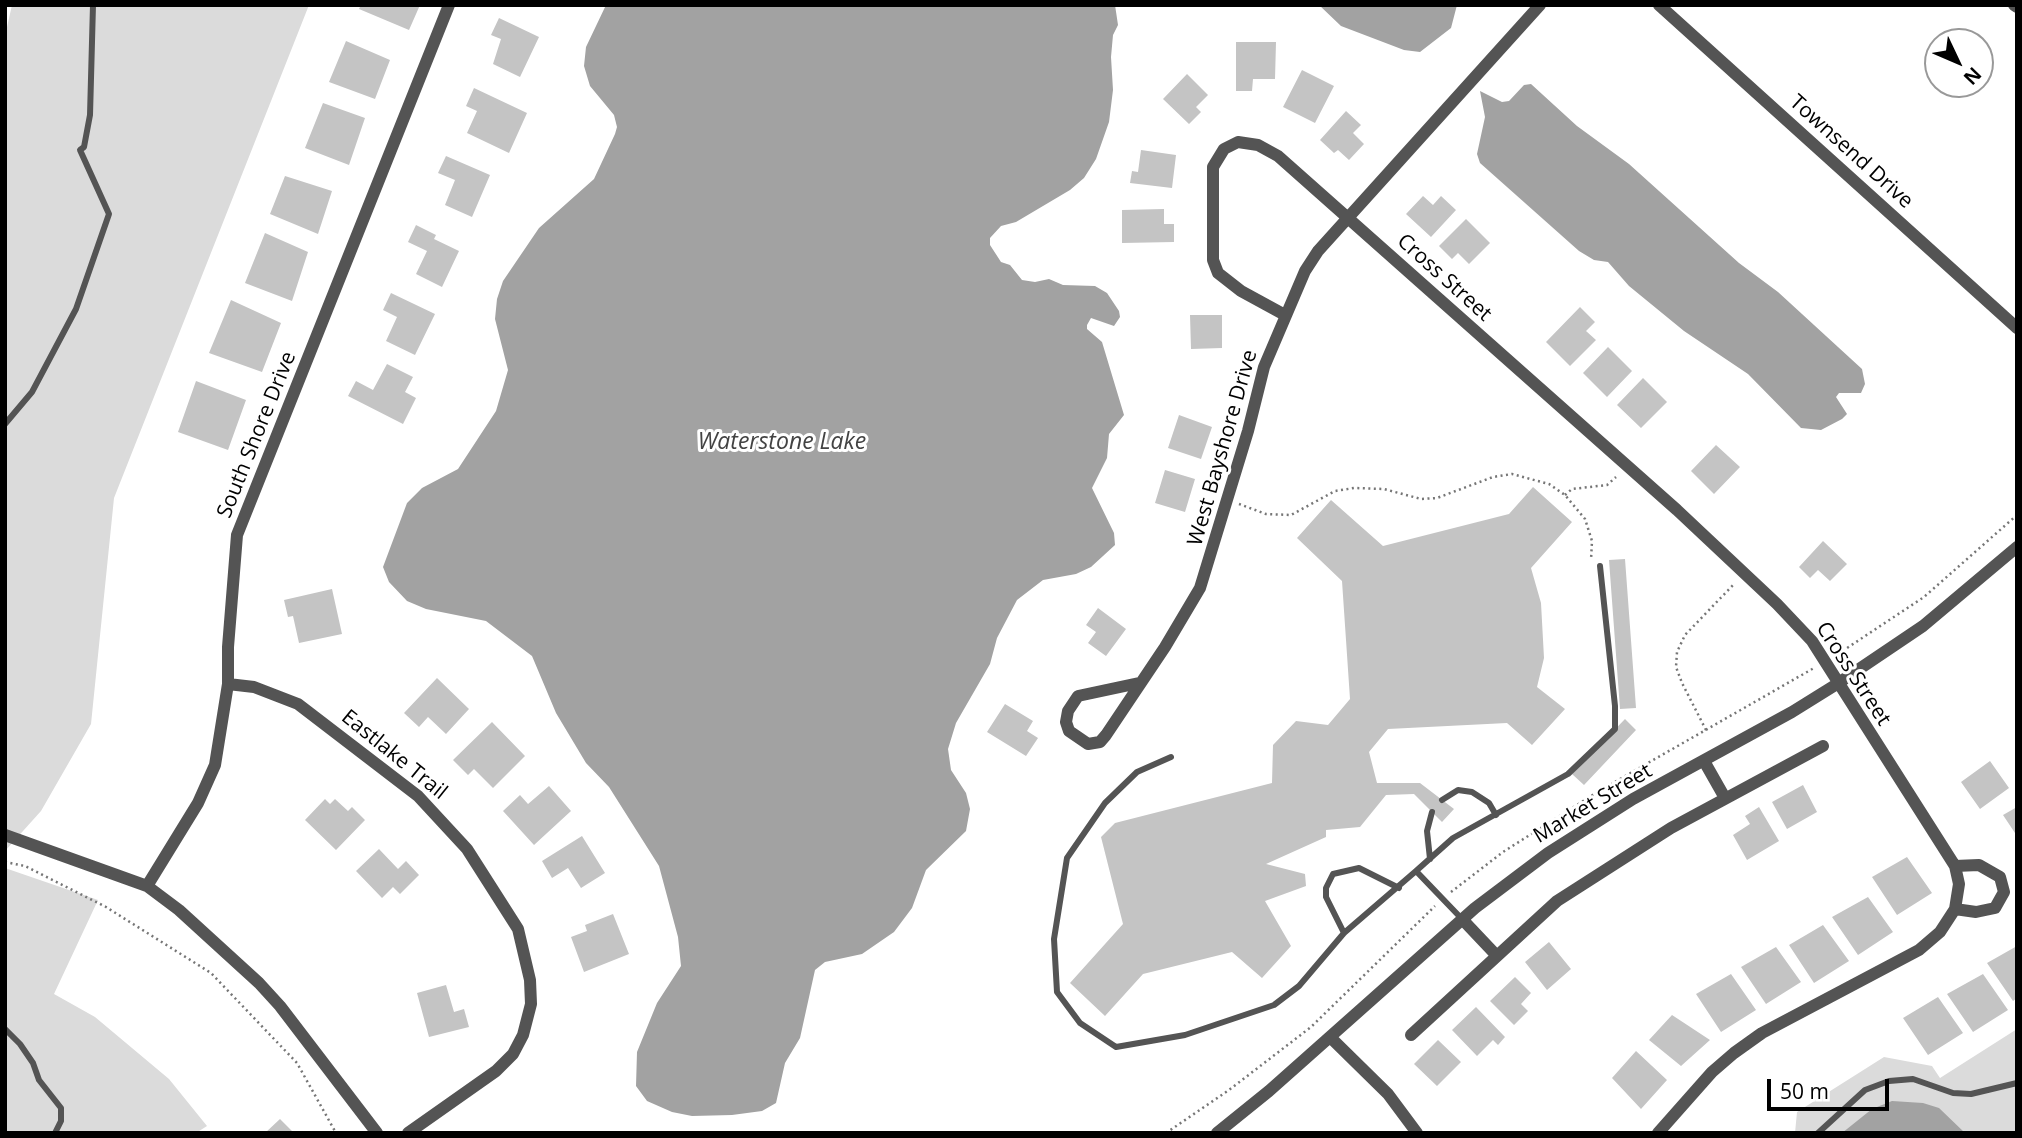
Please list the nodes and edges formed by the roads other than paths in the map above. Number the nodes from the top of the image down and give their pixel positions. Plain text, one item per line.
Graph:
1 (93, 5) edge
2 (449, 5) edge
3 (1540, 5) edge
4 (1659, 5) edge
5 (1347, 216) junction
6 (1285, 316) junction
7 (2017, 328) edge
8 (5, 424) edge
9 (2017, 547) edge
10 (1600, 566) road end
11 (228, 684) junction
12 (1139, 684) junction
13 (1837, 684) junction
14 (1823, 746) dead end
15 (1171, 757) dead end
16 (1704, 761) junction
17 (1725, 798) junction
18 (1442, 800) dead end
19 (1432, 812) dead end
20 (1496, 815) junction
21 (5, 835) edge
22 (1430, 859) junction
23 (1955, 866) junction
24 (1416, 871) junction
25 (147, 886) junction
26 (1399, 888) junction
27 (1955, 909) junction
28 (1462, 919) junction
29 (1344, 933) junction
30 (1497, 956) junction
31 (5, 1029) edge
32 (1411, 1035) dead end
33 (1330, 1037) junction
34 (2017, 1083) edge
35 (55, 1133) edge
36 (377, 1133) edge
37 (408, 1133) edge
38 (1217, 1133) edge
39 (1417, 1133) edge
40 (1658, 1133) edge
41 (1818, 1133) edge

1 - 8 lane
2 - 11 street, South Shore Drive
3 - 5 street, West Bayshore Drive
4 - 7 street, Townsend Drive
5 - 6 street, West Bayshore Drive
5 - 6 street, Cross Street
5 - 13 street, Cross Street
6 - 12 street, West Bayshore Drive
9 - 13 street, Market Street
10 - 20 lane
11 - 25 street, South Shore Drive
11 - 37 street, Eastlake Trail
12 - 12 street, West Bayshore Drive
13 - 16 street, Market Street
13 - 23 street, Cross Street
14 - 17 street
15 - 29 lane
16 - 17 street
16 - 28 street, Market Street
17 - 30 street
18 - 20 lane
19 - 22 lane
20 - 22 lane
21 - 25 street
22 - 24 lane
23 - 27 street
23 - 27 street
24 - 26 lane
24 - 28 lane
25 - 36 street
26 - 29 lane
26 - 29 lane
27 - 40 street
28 - 30 street
28 - 33 street, Market Street
30 - 32 street
31 - 35 lane
33 - 38 street, Market Street
33 - 39 street
34 - 41 lane

